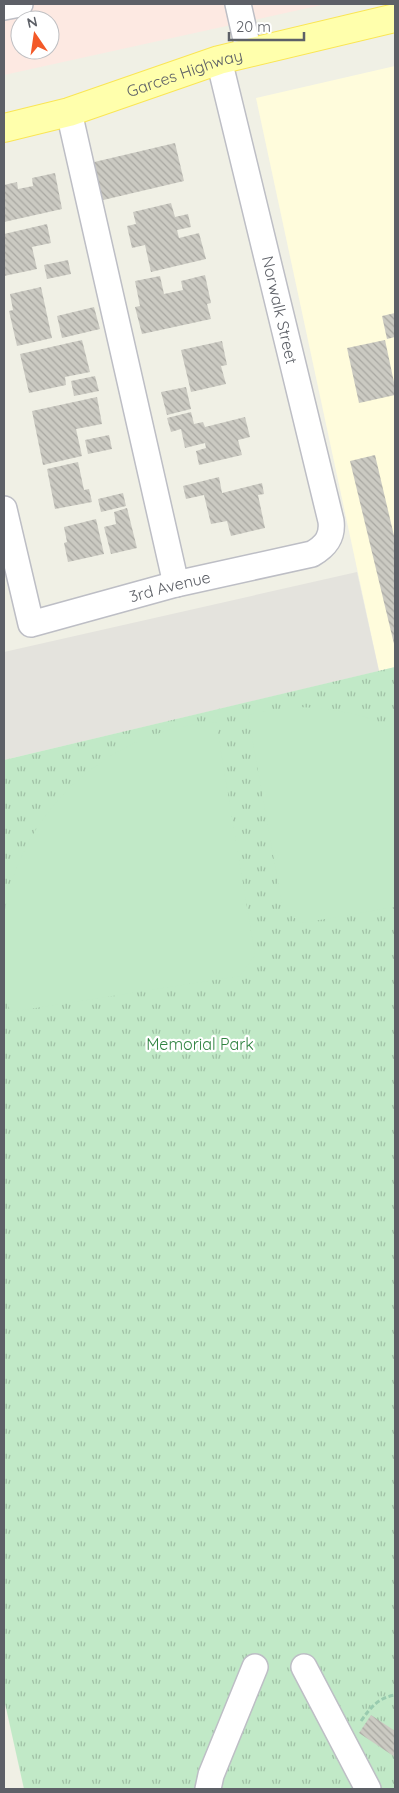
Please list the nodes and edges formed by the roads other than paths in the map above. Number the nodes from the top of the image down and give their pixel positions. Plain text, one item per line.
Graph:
1 (20, 4) edge
2 (238, 4) edge
3 (4, 7) edge
4 (395, 18) edge
5 (249, 53) junction
6 (219, 60) junction
7 (69, 112) junction
8 (4, 128) edge
9 (4, 509) edge
10 (312, 554) joint
11 (176, 584) junction
12 (255, 1667) dead end
13 (304, 1667) dead end
14 (208, 1789) edge
15 (368, 1789) edge

1 - 3 street
2 - 5 street
4 - 5 main road, Garces Highway
5 - 6 main road, Garces Highway
6 - 7 main road, Garces Highway
6 - 10 street, Norwalk Street
7 - 8 main road, Garces Highway
7 - 11 street
9 - 11 street, 3rd Avenue
10 - 11 street, 3rd Avenue
12 - 14 street
13 - 15 street

